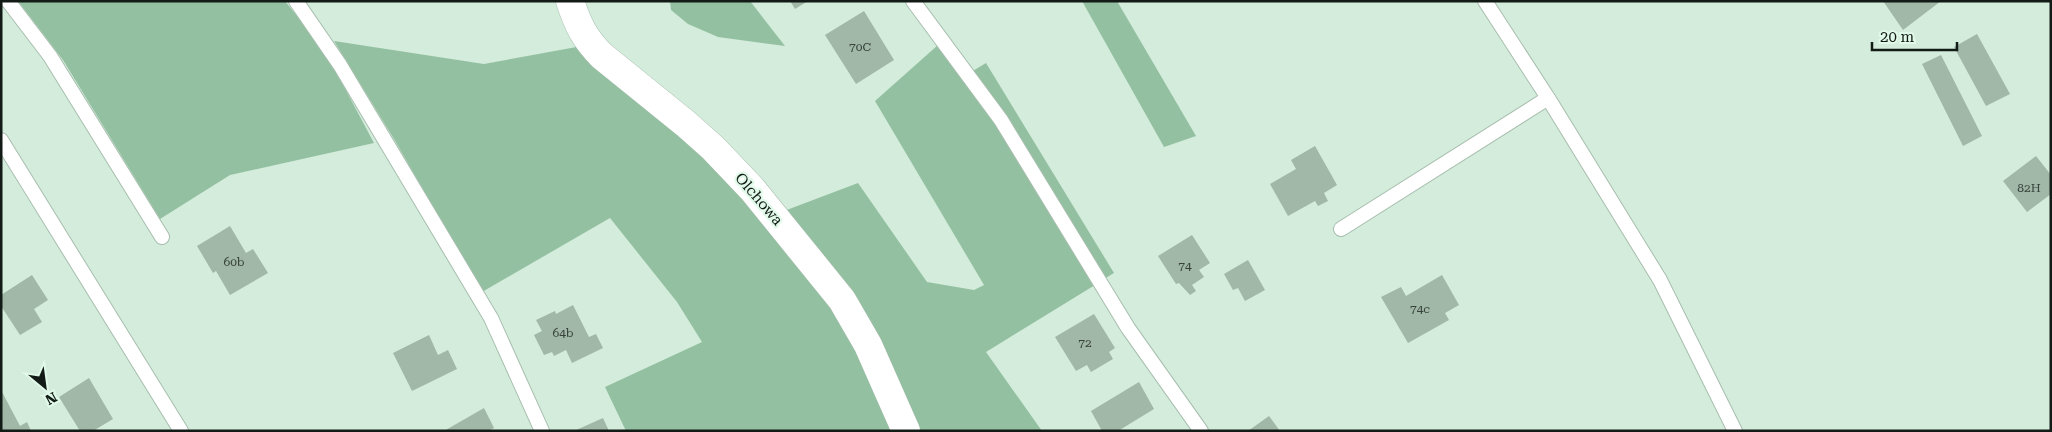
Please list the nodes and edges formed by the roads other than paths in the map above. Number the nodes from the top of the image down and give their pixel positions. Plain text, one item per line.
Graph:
1 (8, 1) edge
2 (296, 1) edge
3 (570, 1) edge
4 (913, 1) edge
5 (1485, 1) edge
6 (1548, 98) junction
7 (1, 140) edge
8 (1341, 229) dead end
9 (162, 237) dead end
10 (182, 431) edge
11 (542, 431) edge
12 (906, 431) edge
13 (1200, 431) edge
14 (1735, 431) edge

1 - 9 lane
2 - 11 lane
3 - 12 street, Olchowa
4 - 13 lane
5 - 6 lane
6 - 8 lane
6 - 14 lane
7 - 10 lane

